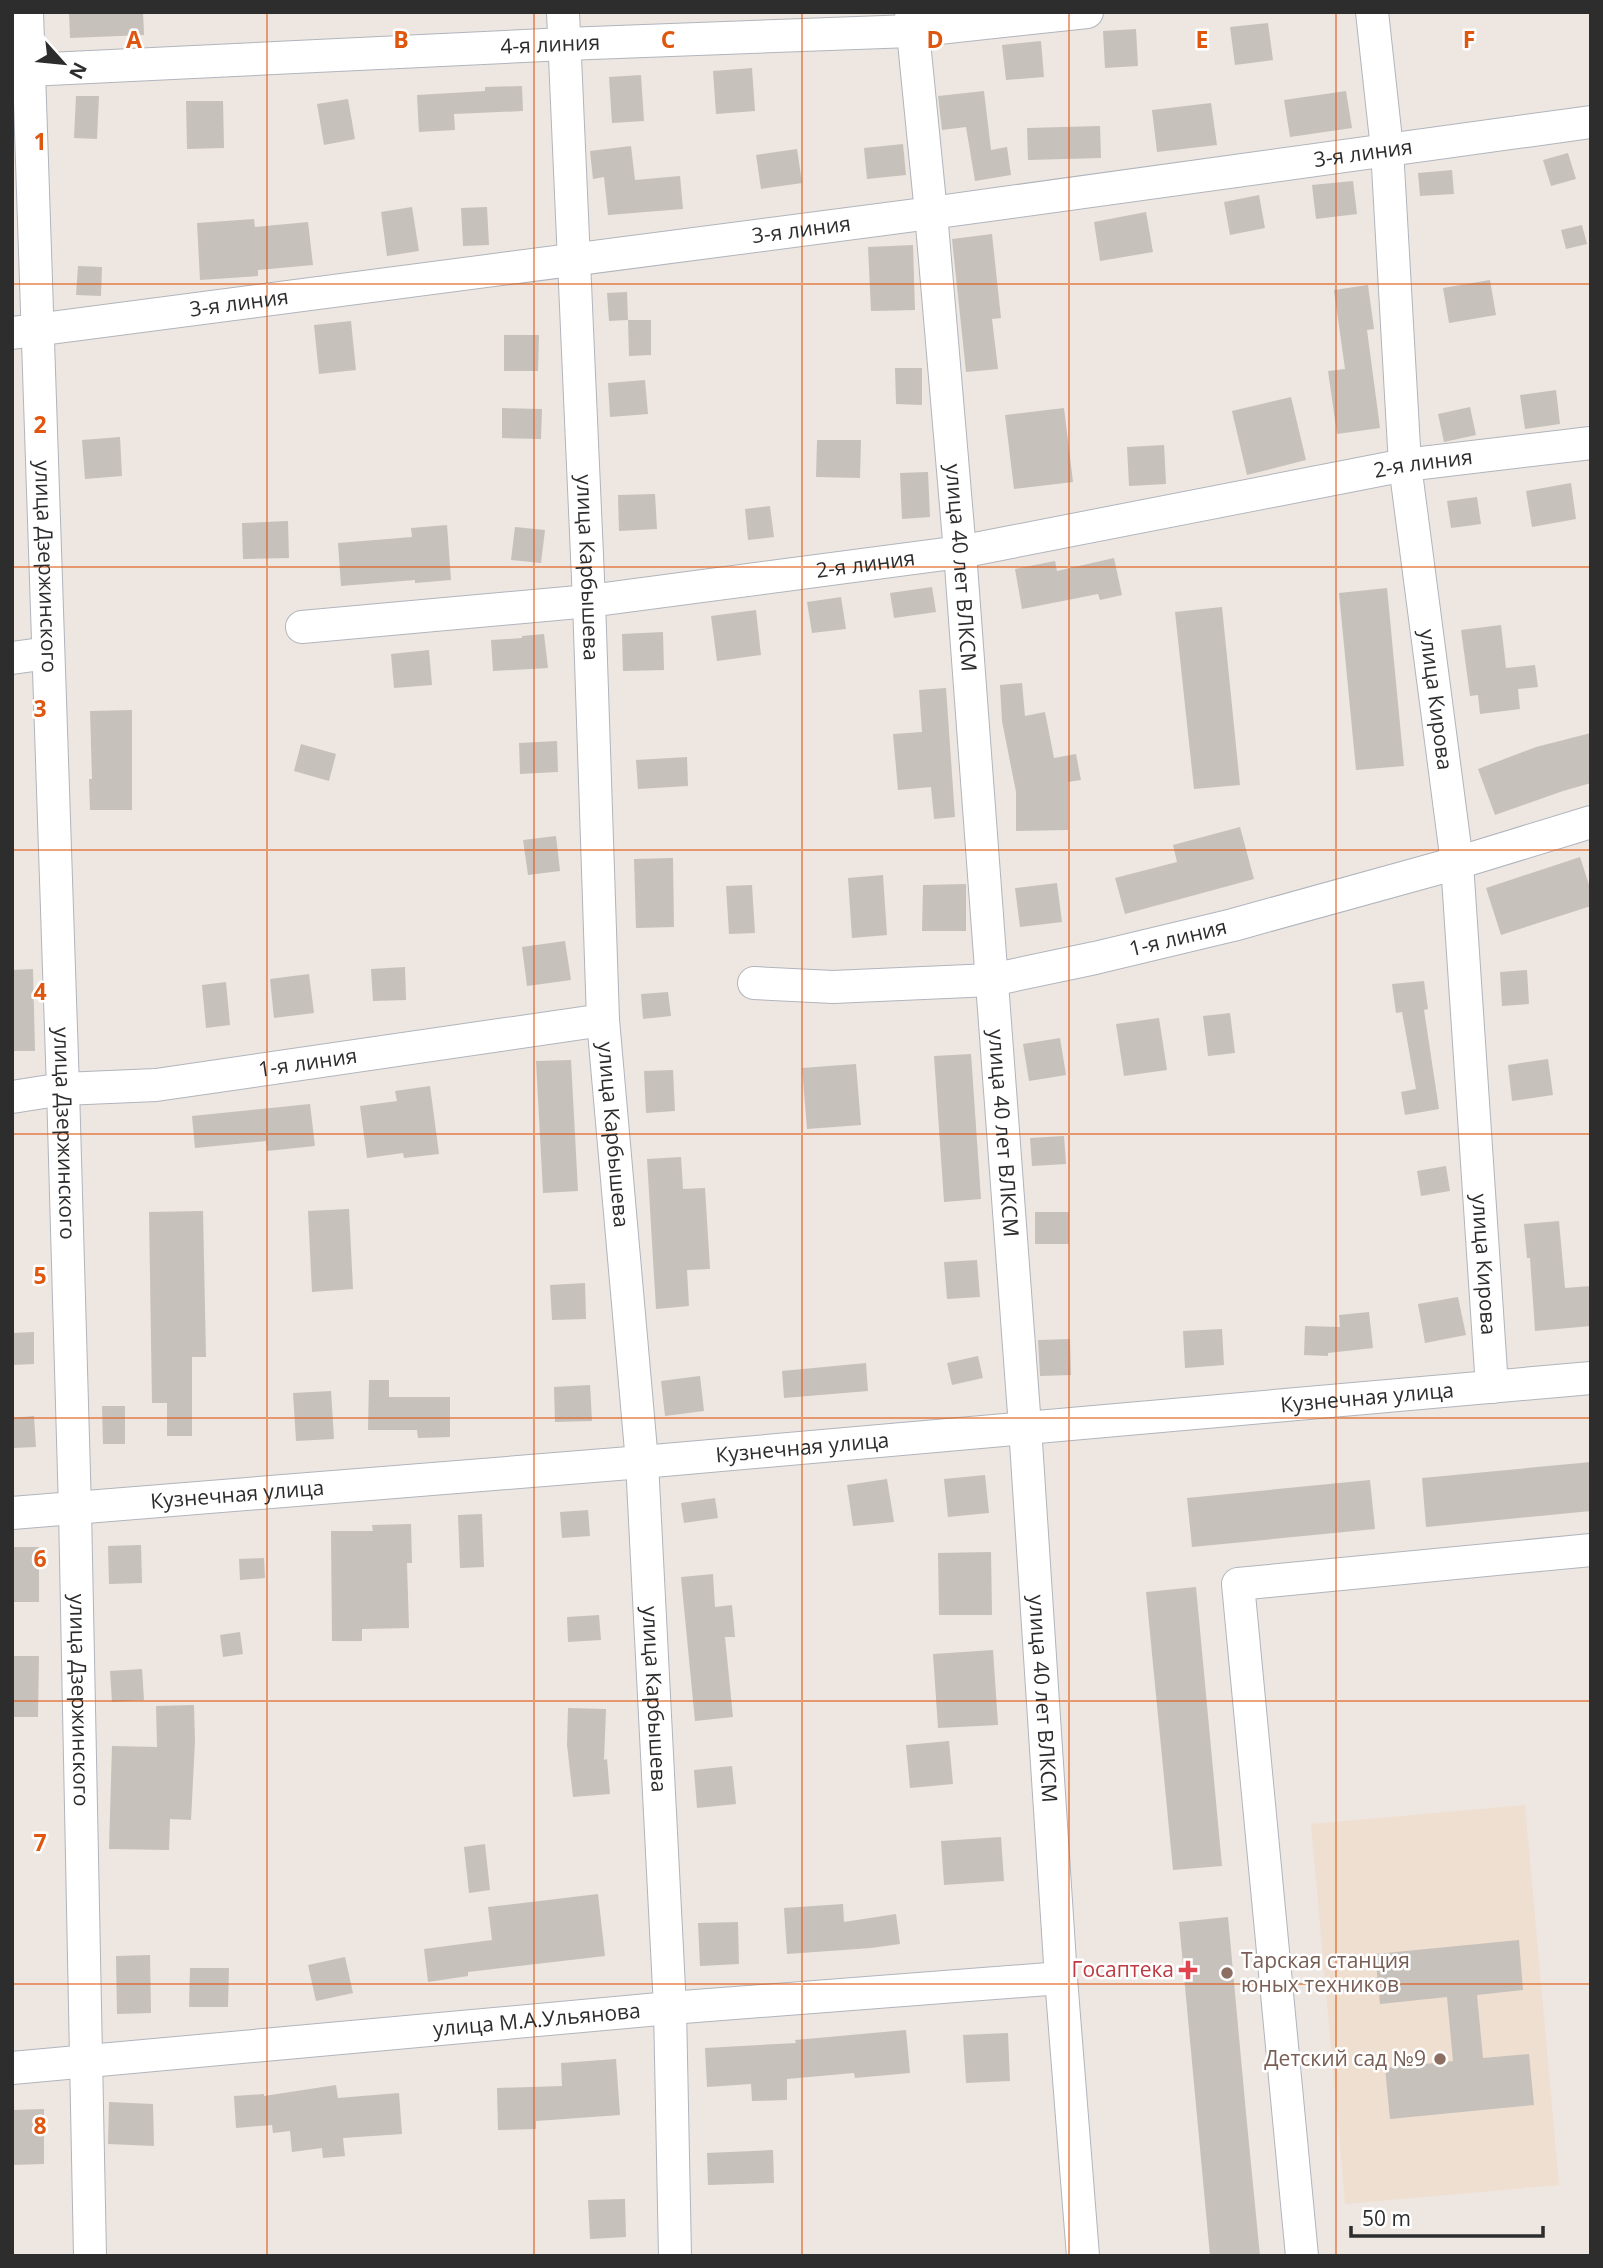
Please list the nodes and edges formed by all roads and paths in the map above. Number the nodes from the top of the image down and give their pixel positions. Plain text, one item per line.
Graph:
1 (27, 12) edge
2 (563, 12) edge
3 (1087, 12) edge
4 (1372, 12) edge
5 (911, 22) edge
6 (565, 44) junction
7 (20, 69) edge
8 (1591, 122) edge
9 (1387, 149) junction
10 (931, 213) junction
11 (574, 259) junction
12 (25, 331) edge
13 (1591, 443) edge
14 (1405, 465) junction
15 (960, 552) junction
16 (589, 601) junction
17 (302, 627) dead end
18 (48, 653) junction
19 (12, 658) edge
20 (1591, 822) edge
21 (1457, 863) junction
22 (991, 981) junction
23 (754, 982) dead end
24 (603, 1020) junction
25 (64, 1089) junction
26 (12, 1097) edge
27 (1591, 1378) edge
28 (1492, 1387) junction
29 (1024, 1427) junction
30 (642, 1462) junction
31 (75, 1509) junction
32 (12, 1513) edge
33 (1591, 1550) edge
34 (1060, 1978) junction
35 (670, 2008) junction
36 (86, 2060) junction
37 (12, 2068) edge
38 (90, 2256) edge
39 (675, 2256) edge
40 (1083, 2256) edge
41 (1302, 2256) edge

1 - 7 street, улица Дзержинского
2 - 6 street, улица Карбышева
3 - 5 street, 4-я линия
4 - 9 street, улица Кирова
5 - 6 street, 4-я линия
5 - 10 street, улица 40 лет ВЛКСМ
6 - 7 street, 4-я линия
6 - 11 street, улица Карбышева
7 - 12 street, улица Дзержинского
8 - 9 street, 3-я линия
9 - 10 street, 3-я линия
9 - 14 street, улица Кирова
10 - 11 street, 3-я линия
10 - 15 street, улица 40 лет ВЛКСМ
11 - 12 street, 3-я линия
11 - 16 street, улица Карбышева
12 - 18 street, улица Дзержинского
13 - 14 street, 2-я линия
14 - 15 street, 2-я линия
14 - 21 street, улица Кирова
15 - 16 street, 2-я линия
15 - 22 street, улица 40 лет ВЛКСМ
16 - 17 street, 2-я линия
16 - 24 street, улица Карбышева
18 - 19 street
18 - 25 street, улица Дзержинского
20 - 21 street, 1-я линия
21 - 22 street, 1-я линия
21 - 28 street, улица Кирова
22 - 23 street, 1-я линия
22 - 29 street, улица 40 лет ВЛКСМ
24 - 25 street, 1-я линия
24 - 30 street, улица Карбышева
25 - 26 street, 1-я линия
25 - 31 street, улица Дзержинского
27 - 28 street, Кузнечная улица
28 - 29 street, Кузнечная улица
29 - 30 street, Кузнечная улица
29 - 34 street, улица 40 лет ВЛКСМ
30 - 31 street, Кузнечная улица
30 - 35 street, улица Карбышева
31 - 32 street, Кузнечная улица
31 - 36 street, улица Дзержинского
33 - 41 street
34 - 35 street, улица М.А.Ульянова
34 - 40 street, улица 40 лет ВЛКСМ
35 - 36 street, улица М.А.Ульянова
35 - 39 street, улица Карбышева
36 - 37 street, улица М.А.Ульянова
36 - 38 street, улица Дзержинского

